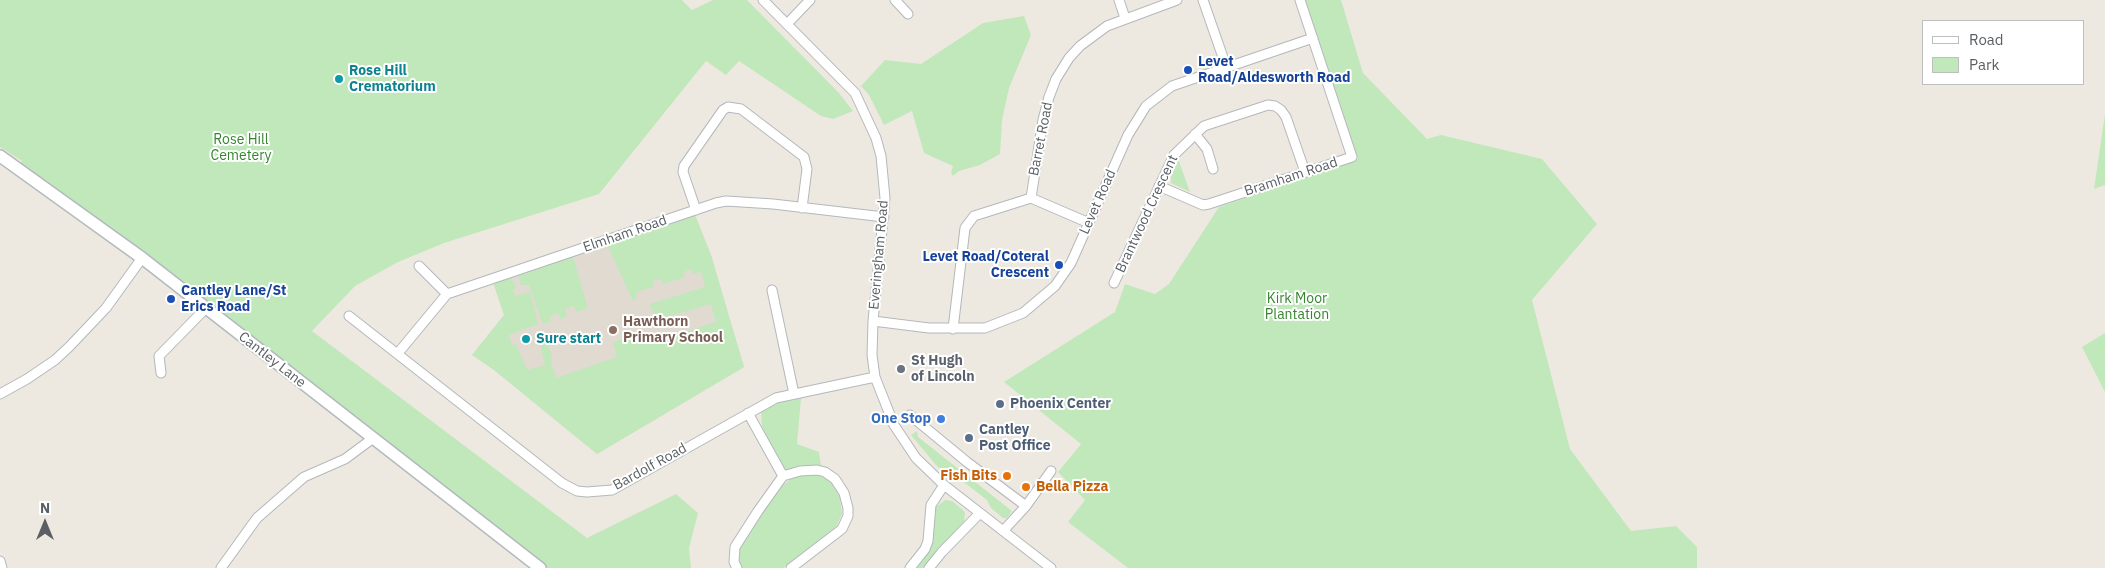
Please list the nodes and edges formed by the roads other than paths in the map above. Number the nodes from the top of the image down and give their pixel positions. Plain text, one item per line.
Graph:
1 (763, 0) edge
2 (810, 0) edge
3 (895, 0) edge
4 (1119, 0) edge
5 (1177, 0) edge
6 (1203, 0) edge
7 (1300, 0) edge
8 (908, 14) dead end
9 (1125, 18) junction
10 (786, 24) junction
11 (1313, 38) junction
12 (1226, 66) junction
13 (1195, 134) junction
14 (0, 156) edge
15 (1213, 169) dead end
16 (1305, 172) junction
17 (1159, 186) junction
18 (1031, 198) junction
19 (802, 208) junction
20 (696, 210) junction
21 (884, 217) junction
22 (1089, 223) junction
23 (142, 258) junction
24 (419, 266) dead end
25 (1114, 283) dead end
26 (772, 290) dead end
27 (447, 294) junction
28 (206, 308) junction
29 (350, 316) dead end
30 (873, 321) junction
31 (953, 329) junction
32 (398, 353) junction
33 (161, 372) dead end
34 (875, 377) junction
35 (0, 394) edge
36 (794, 394) junction
37 (748, 413) junction
38 (910, 415) dead end
39 (372, 439) junction
40 (1051, 471) dead end
41 (783, 476) junction
42 (944, 485) junction
43 (1026, 506) junction
44 (980, 513) junction
45 (1004, 531) junction
46 (0, 561) edge
47 (2, 568) edge
48 (221, 568) edge
49 (540, 568) edge
50 (737, 568) edge
51 (791, 568) edge
52 (910, 568) edge
53 (929, 568) edge
54 (1051, 568) edge

1 - 10 street, Everingham Road
2 - 10 street
3 - 8 street
4 - 9 street
5 - 9 street, Barret Road
6 - 12 street
7 - 11 street, Bramham Road
9 - 18 street, Barret Road
10 - 21 street, Everingham Road
11 - 12 street, Levet Road
11 - 16 street, Bramham Road
12 - 22 street, Levet Road
13 - 15 street
13 - 16 street, Brantwood Crescent
13 - 17 street, Brantwood Crescent
14 - 23 main road, Cantley Lane
16 - 17 street, Bramham Road
17 - 25 street, Brantwood Crescent
18 - 22 street
18 - 31 street
19 - 20 street, Elmham Road
19 - 20 street
19 - 21 street, Elmham Road
20 - 27 street, Elmham Road
21 - 30 street, Everingham Road
22 - 31 street, Levet Road
23 - 28 main road, Cantley Lane
23 - 35 street
24 - 27 street
26 - 36 street
27 - 32 street
28 - 33 street
28 - 39 main road, Cantley Lane
29 - 32 street, Bardolf Road
30 - 31 street, Levet Road
30 - 34 street, Everingham Road
32 - 37 street, Bardolf Road
34 - 36 street, Bardolf Road
34 - 42 street, Everingham Road
36 - 37 street, Bardolf Road
37 - 41 street
38 - 43 street
39 - 48 street
39 - 49 main road, Cantley Lane
40 - 43 street
41 - 50 street
41 - 51 street
42 - 44 street, Everingham Road
42 - 52 street
43 - 45 street
44 - 45 street, Everingham Road
44 - 53 street
45 - 54 street, Everingham Road
46 - 47 street

